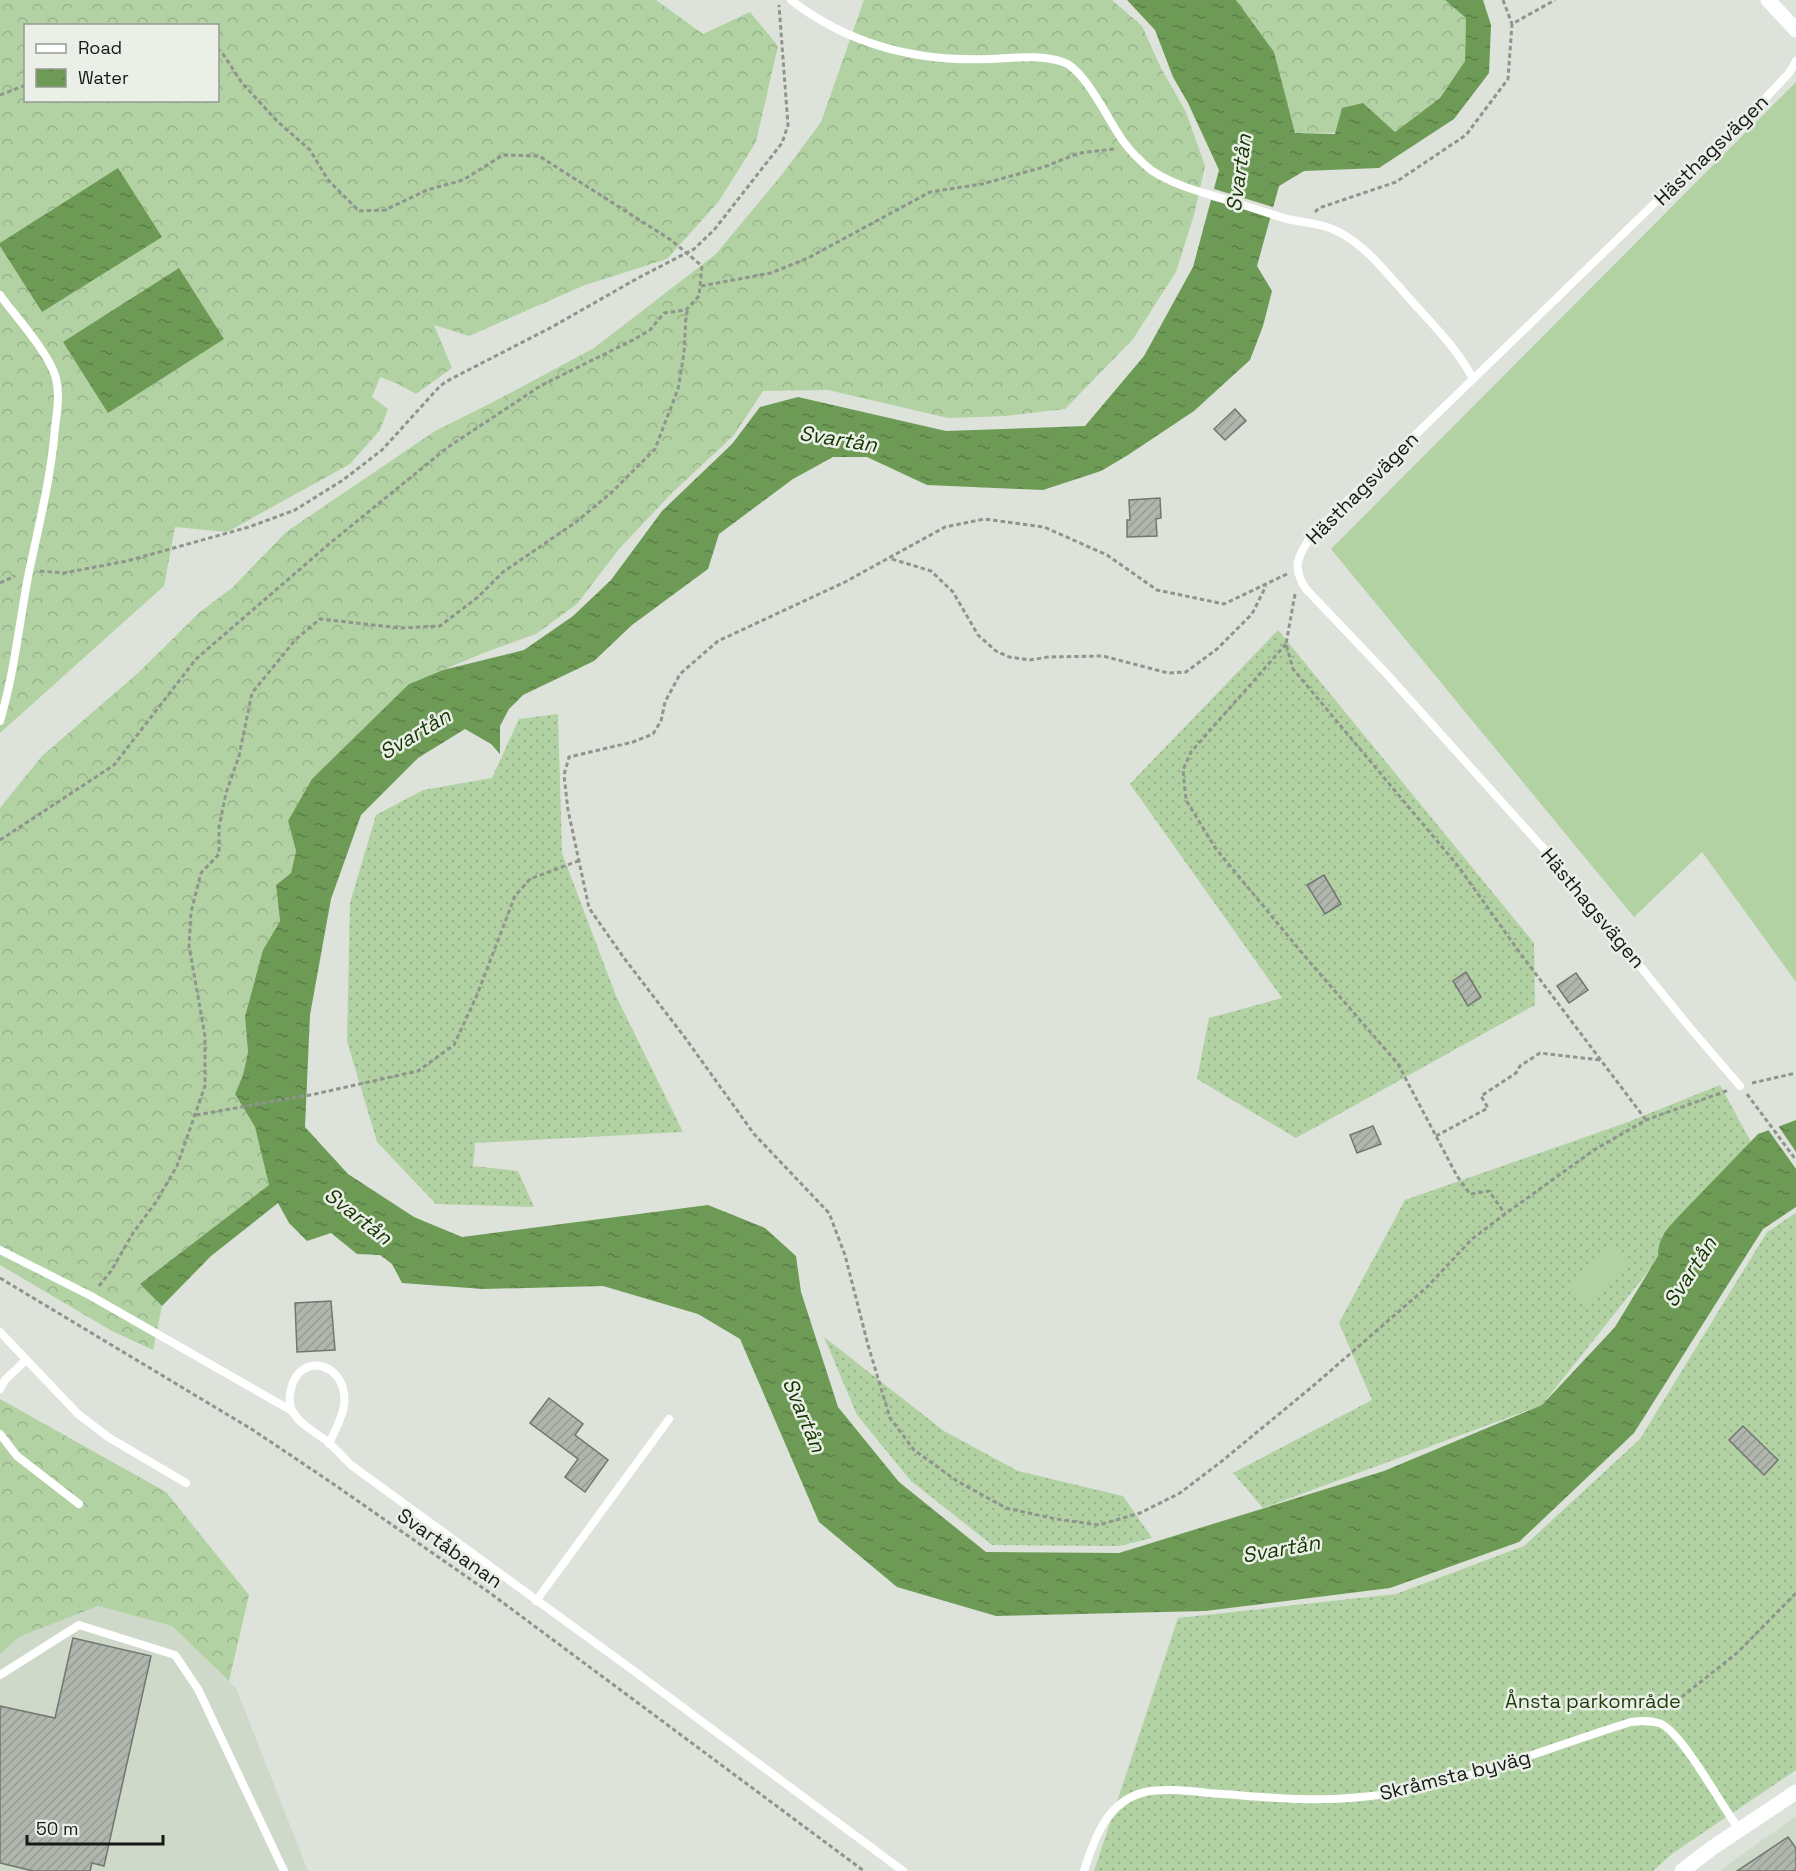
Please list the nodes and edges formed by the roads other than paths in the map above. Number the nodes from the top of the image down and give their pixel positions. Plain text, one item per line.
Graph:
1 (791, 0) edge
2 (1768, 0) edge
3 (1796, 30) edge
4 (1796, 62) edge
5 (0, 295) edge
6 (1473, 379) junction
7 (0, 721) edge
8 (1740, 1086) road end
9 (0, 1250) edge
10 (0, 1332) edge
11 (26, 1360) junction
12 (0, 1389) edge
13 (292, 1411) junction
14 (669, 1419) dead end
15 (0, 1434) edge
16 (329, 1444) junction
17 (186, 1483) dead end
18 (79, 1504) dead end
19 (536, 1601) junction
20 (0, 1675) edge
21 (1796, 1792) edge
22 (1739, 1829) junction
23 (284, 1871) edge
24 (903, 1871) edge
25 (1084, 1871) edge
26 (1683, 1871) edge

1 - 6 lane
2 - 3 street
4 - 6 lane, Hästhagsvägen
5 - 7 lane
6 - 8 lane, Hästhagsvägen
9 - 13 lane
10 - 11 lane
11 - 12 lane
11 - 17 lane
13 - 16 lane
13 - 16 lane
14 - 19 lane
15 - 18 lane
16 - 19 lane
19 - 24 lane
20 - 23 lane
21 - 22 street
22 - 25 lane, Skråmsta byväg
22 - 26 street

